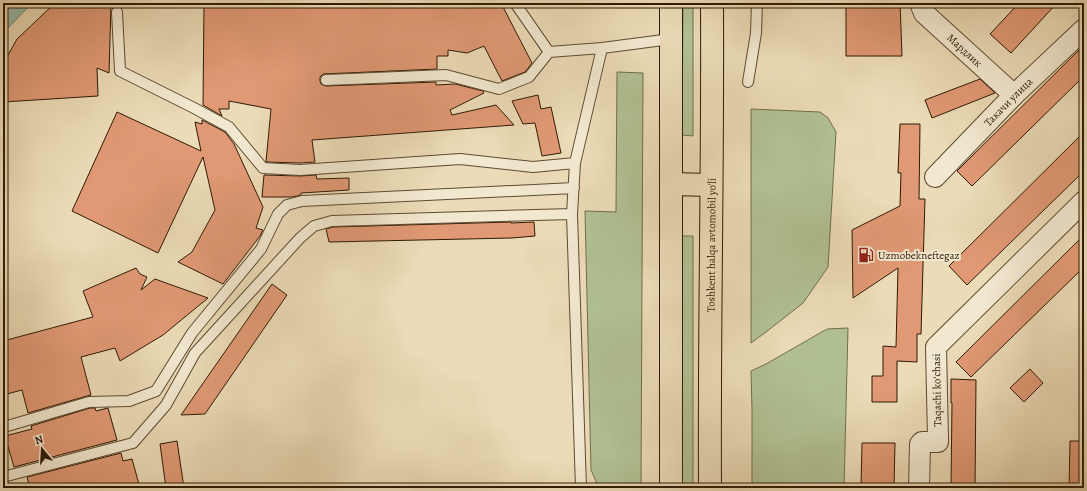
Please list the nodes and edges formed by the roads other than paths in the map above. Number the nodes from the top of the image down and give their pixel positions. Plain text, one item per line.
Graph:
1 (515, 3) edge
2 (671, 3) edge
3 (712, 3) edge
4 (757, 3) edge
5 (920, 3) edge
6 (117, 12) dead end
7 (1084, 29) edge
8 (671, 39) junction
9 (602, 48) junction
10 (550, 52) junction
11 (326, 80) dead end
12 (748, 82) dead end
13 (1014, 94) junction
14 (575, 163) junction
15 (935, 177) dead end
16 (671, 184) junction
17 (711, 185) junction
18 (574, 188) junction
19 (1084, 201) edge
20 (572, 214) junction
21 (4, 427) dead end
22 (3, 477) edge
23 (581, 488) edge
24 (670, 488) edge
25 (710, 488) edge
26 (919, 488) edge

1 - 10 lane
2 - 8 highway
3 - 17 highway, Toshkent halqa avtomobil yo'li
4 - 12 lane
5 - 13 street, Мардлик
6 - 14 lane
7 - 13 street, Такачи улица
8 - 9 lane
8 - 16 highway
9 - 10 lane
9 - 14 lane
10 - 11 lane
13 - 15 street, Такачи улица
14 - 18 lane
16 - 17 highway
16 - 24 highway
17 - 25 highway, Toshkent halqa avtomobil yo'li
18 - 20 lane
18 - 21 lane
19 - 26 street, Taqachi koʻchasi
20 - 22 lane
20 - 23 lane

